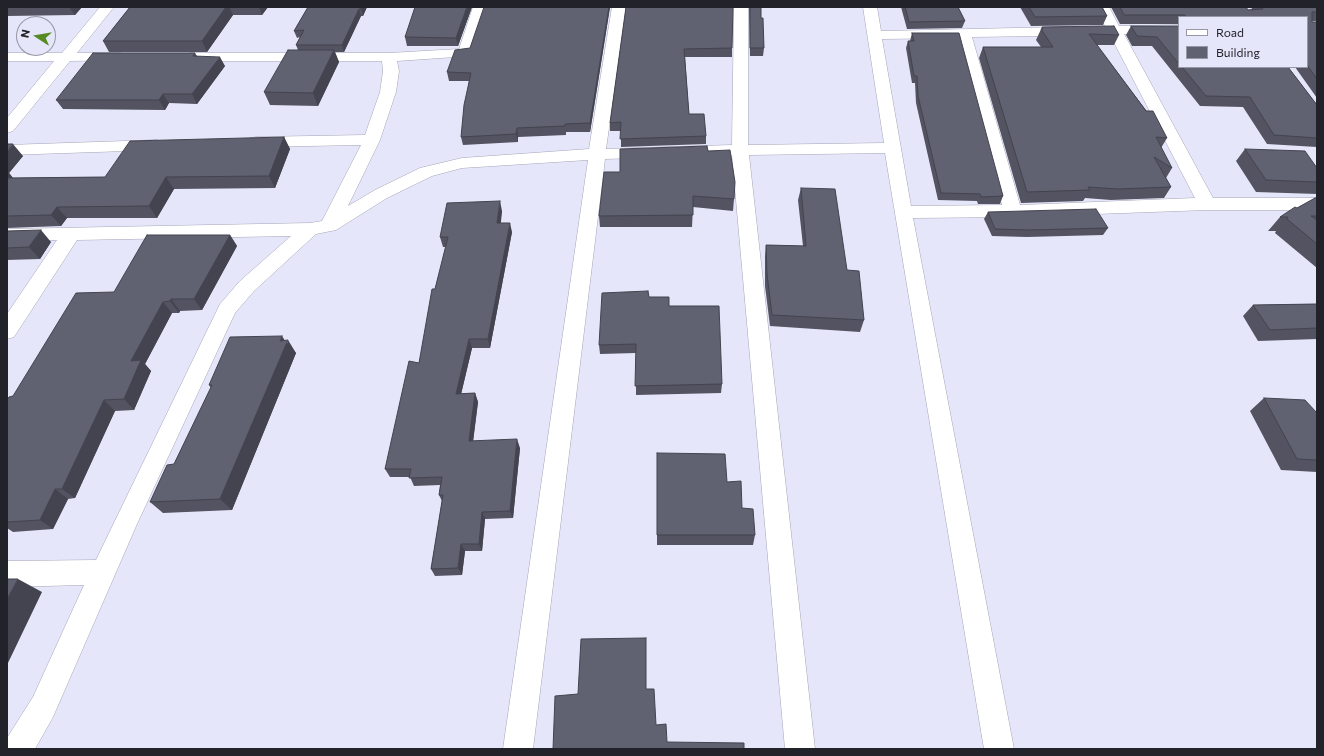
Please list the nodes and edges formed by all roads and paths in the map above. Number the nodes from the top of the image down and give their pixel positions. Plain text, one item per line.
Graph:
1 (107, 7) edge
2 (480, 7) edge
3 (619, 7) edge
4 (741, 7) edge
5 (870, 7) edge
6 (1102, 7) edge
7 (1178, 29) edge
8 (1114, 31) junction
9 (964, 34) junction
10 (875, 35) junction
11 (7, 57) edge
12 (67, 57) junction
13 (138, 57) edge
14 (177, 57) edge
15 (389, 57) junction
16 (7, 128) edge
17 (372, 140) junction
18 (244, 142) edge
19 (173, 145) edge
20 (893, 148) junction
21 (7, 150) edge
22 (740, 150) junction
23 (598, 154) junction
24 (1207, 204) junction
25 (1317, 204) edge
26 (1013, 211) junction
27 (903, 212) junction
28 (320, 228) junction
29 (72, 233) junction
30 (7, 235) edge
31 (7, 331) edge
32 (103, 572) junction
33 (7, 574) edge
34 (18, 749) edge
35 (518, 749) edge
36 (800, 749) edge
37 (999, 749) edge

1 - 12 street
2 - 15 street
3 - 23 street
4 - 22 street
5 - 10 street
6 - 8 street
7 - 8 street
8 - 9 street
8 - 24 street
9 - 10 street
9 - 26 street
10 - 20 street
11 - 12 street
12 - 13 street
12 - 16 street
14 - 15 street
15 - 17 street
17 - 18 street
17 - 28 street
19 - 21 street
20 - 22 street
20 - 27 street
22 - 23 street
22 - 36 street
23 - 28 street
23 - 35 street
24 - 25 street
24 - 26 street
26 - 27 street
27 - 37 street
28 - 29 street
28 - 32 street
29 - 30 street
29 - 31 street
32 - 33 street
32 - 34 street

